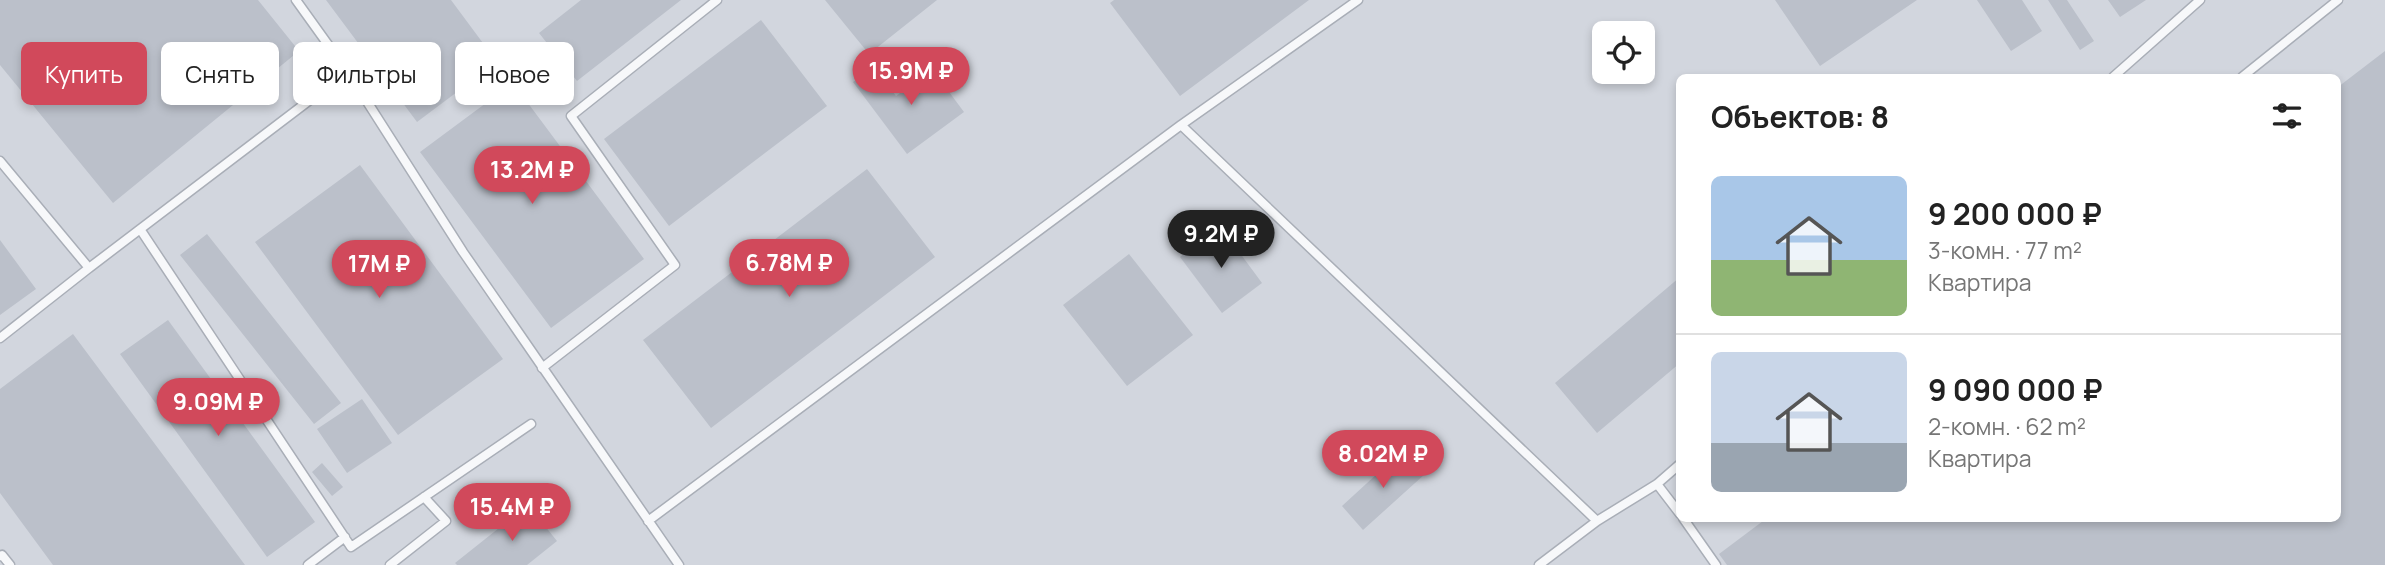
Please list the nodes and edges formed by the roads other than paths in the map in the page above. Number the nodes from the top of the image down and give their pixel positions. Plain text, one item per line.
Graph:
1 (296, 0) edge
2 (717, 0) edge
3 (1357, 0) edge
4 (2200, 0) edge
5 (2338, 0) edge
6 (327, 42) edge
7 (2116, 74) edge
8 (2246, 74) edge
9 (303, 105) edge
10 (370, 105) edge
11 (1181, 125) junction
12 (0, 161) edge
13 (140, 229) junction
14 (89, 268) junction
15 (0, 338) edge
16 (542, 368) junction
17 (531, 424) dead end
18 (1676, 467) edge
19 (1657, 484) junction
20 (424, 497) junction
21 (1676, 507) edge
22 (648, 521) junction
23 (1597, 521) junction
24 (1688, 522) edge
25 (345, 537) junction
26 (0, 556) edge
27 (10, 565) edge
28 (308, 565) edge
29 (390, 565) edge
30 (679, 565) edge
31 (1539, 565) edge
32 (1716, 565) edge

1 - 6 lane
2 - 16 lane
3 - 11 lane
4 - 7 lane
5 - 8 lane
9 - 13 lane
10 - 16 lane
11 - 22 lane
11 - 23 lane
12 - 14 lane
13 - 14 lane
13 - 25 lane
14 - 15 lane
16 - 22 lane
17 - 20 lane
18 - 19 lane
19 - 21 lane
19 - 23 lane
20 - 25 lane
20 - 29 lane
22 - 30 lane
23 - 31 lane
24 - 32 lane
25 - 28 lane
26 - 27 lane

